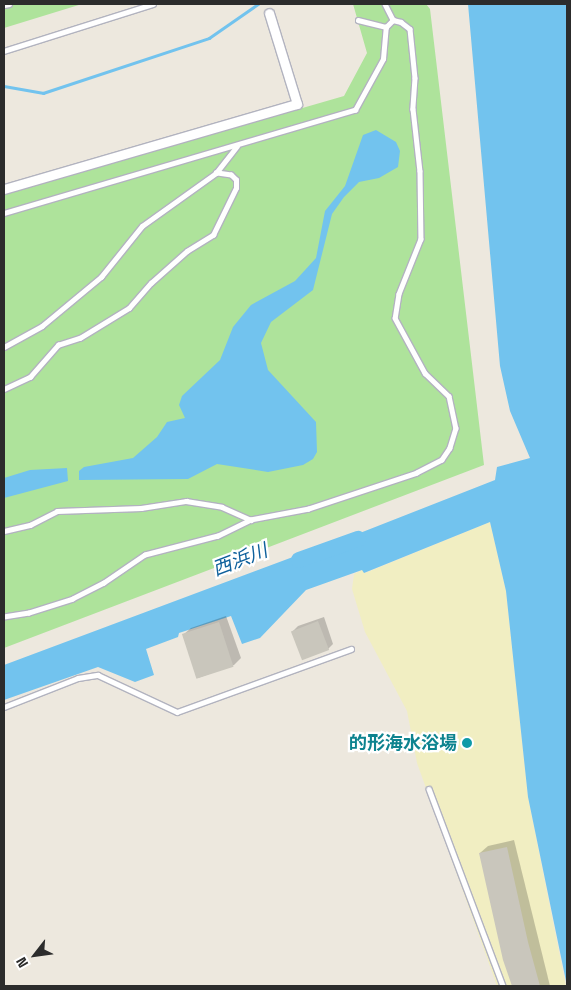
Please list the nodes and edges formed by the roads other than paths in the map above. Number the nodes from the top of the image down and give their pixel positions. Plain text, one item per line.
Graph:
1 (9, 4) edge
2 (153, 4) edge
3 (385, 4) edge
4 (4, 6) edge
5 (269, 12) dead end
6 (358, 20) dead end
7 (393, 20) junction
8 (386, 27) junction
9 (4, 51) edge
10 (238, 145) junction
11 (216, 172) junction
12 (4, 189) edge
13 (4, 213) edge
14 (4, 347) edge
15 (4, 389) edge
16 (250, 520) junction
17 (4, 531) edge
18 (4, 617) edge
19 (351, 649) dead end
20 (4, 707) edge
21 (429, 789) dead end
22 (503, 986) edge

1 - 4 lane
2 - 9 lane
3 - 7 lane
5 - 12 street
6 - 8 lane
7 - 8 lane
7 - 16 lane
8 - 10 lane
10 - 11 lane
10 - 13 lane
11 - 14 lane
11 - 15 lane
16 - 17 lane
16 - 18 lane
19 - 20 lane
21 - 22 lane

